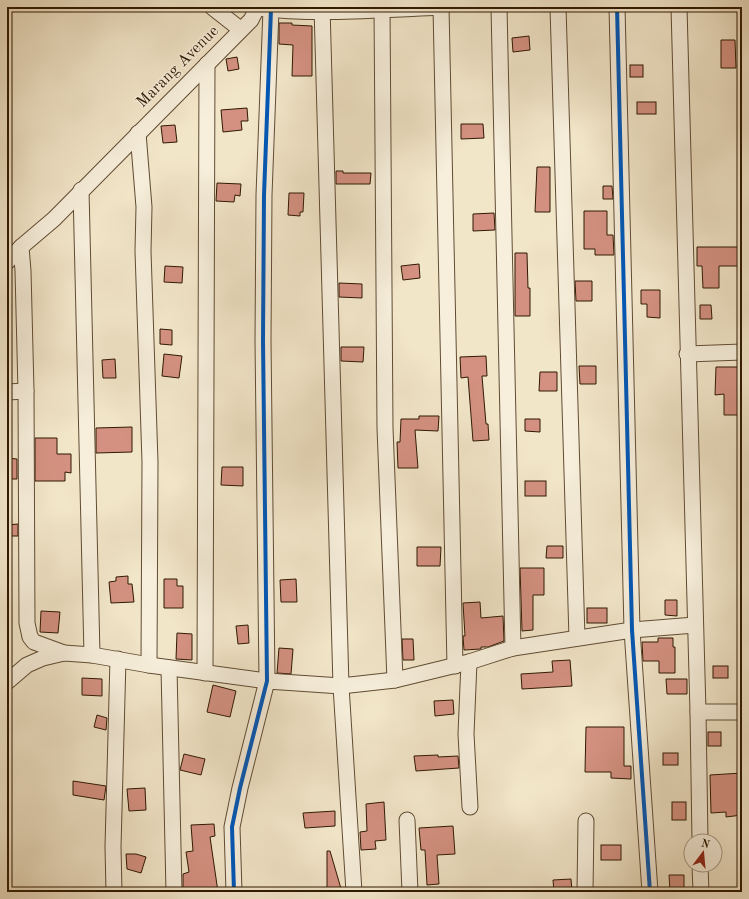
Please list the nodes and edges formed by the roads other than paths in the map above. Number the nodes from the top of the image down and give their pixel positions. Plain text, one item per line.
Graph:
1 (212, 7) edge
2 (441, 7) edge
3 (499, 7) edge
4 (558, 7) edge
5 (617, 7) edge
6 (679, 7) edge
7 (262, 8) edge
8 (382, 8) edge
9 (322, 9) edge
10 (240, 29) junction
11 (206, 64) junction
12 (138, 133) junction
13 (82, 190) junction
14 (21, 247) junction
15 (7, 262) edge
16 (742, 352) edge
17 (687, 354) junction
18 (26, 391) junction
19 (7, 392) edge
20 (695, 625) junction
21 (632, 630) junction
22 (577, 638) junction
23 (513, 648) junction
24 (64, 653) junction
25 (92, 655) junction
26 (118, 659) junction
27 (462, 664) junction
28 (149, 665) junction
29 (169, 668) junction
30 (205, 673) junction
31 (395, 680) junction
32 (267, 681) junction
33 (7, 682) edge
34 (341, 686) junction
35 (698, 712) junction
36 (742, 712) edge
37 (470, 807) dead end
38 (407, 820) dead end
39 (586, 821) dead end
40 (700, 833) edge
41 (700, 873) edge
42 (114, 892) edge
43 (174, 892) edge
44 (234, 892) edge
45 (354, 892) edge
46 (410, 892) edge
47 (585, 892) edge
48 (650, 892) edge
49 (701, 892) edge

1 - 10 street
2 - 8 street
2 - 27 street
3 - 23 street
4 - 22 street
5 - 21 street
6 - 17 street
7 - 9 street
7 - 10 street, Marang Avenue
7 - 32 street
8 - 9 street
8 - 31 street
9 - 34 street
10 - 11 street, Marang Avenue
11 - 12 street, Marang Avenue
11 - 30 street
12 - 13 street, Marang Avenue
12 - 28 street
13 - 14 street, Marang Avenue
13 - 25 street
14 - 15 street, Marang Avenue
14 - 18 street
16 - 17 street
17 - 20 street
18 - 19 street
18 - 24 street
20 - 21 street
20 - 35 street
21 - 22 street
21 - 48 street
22 - 23 street
23 - 27 street
24 - 25 street
24 - 33 street
25 - 26 street
26 - 28 street
26 - 42 street
27 - 31 street
27 - 37 street
28 - 29 street
29 - 30 street
29 - 43 street
30 - 32 street
31 - 34 street
32 - 34 street
32 - 44 street
34 - 45 street
35 - 36 street
35 - 40 street
38 - 46 street
39 - 47 street
41 - 49 street

